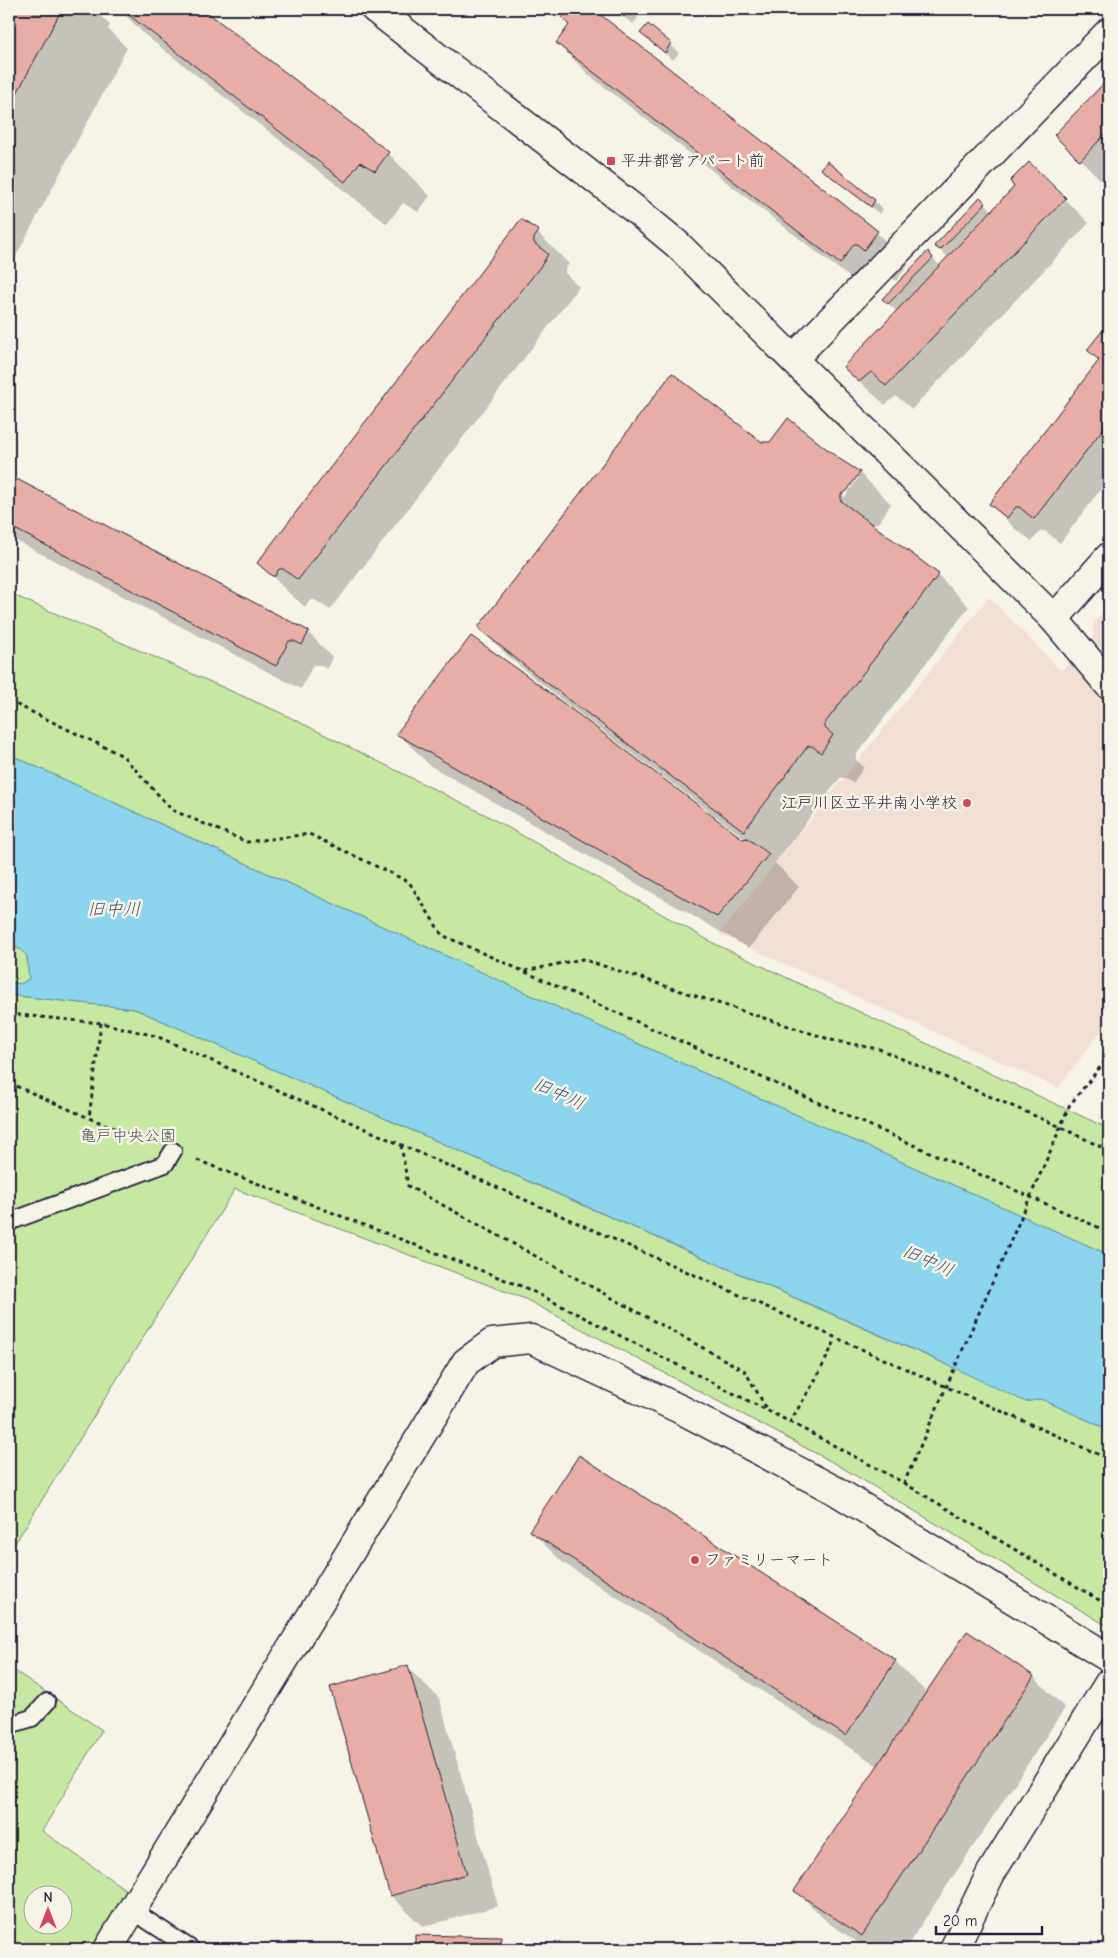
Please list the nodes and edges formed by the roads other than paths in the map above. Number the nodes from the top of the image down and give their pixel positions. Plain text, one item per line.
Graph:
1 (375, 9) edge
2 (1109, 32) edge
3 (793, 359) junction
4 (1109, 557) edge
5 (1054, 619) junction
6 (1109, 685) edge
7 (173, 1151) road end
8 (9, 1222) edge
9 (1109, 1658) edge
10 (1109, 1683) edge
11 (46, 1702) dead end
12 (9, 1725) edge
13 (133, 1911) junction
14 (108, 1949) edge
15 (191, 1949) edge
16 (954, 1949) edge

1 - 3 street
2 - 3 street
3 - 5 street
4 - 5 street
5 - 6 street
7 - 8 lane
9 - 13 street
10 - 16 street
11 - 12 lane
13 - 14 street
13 - 15 lane

